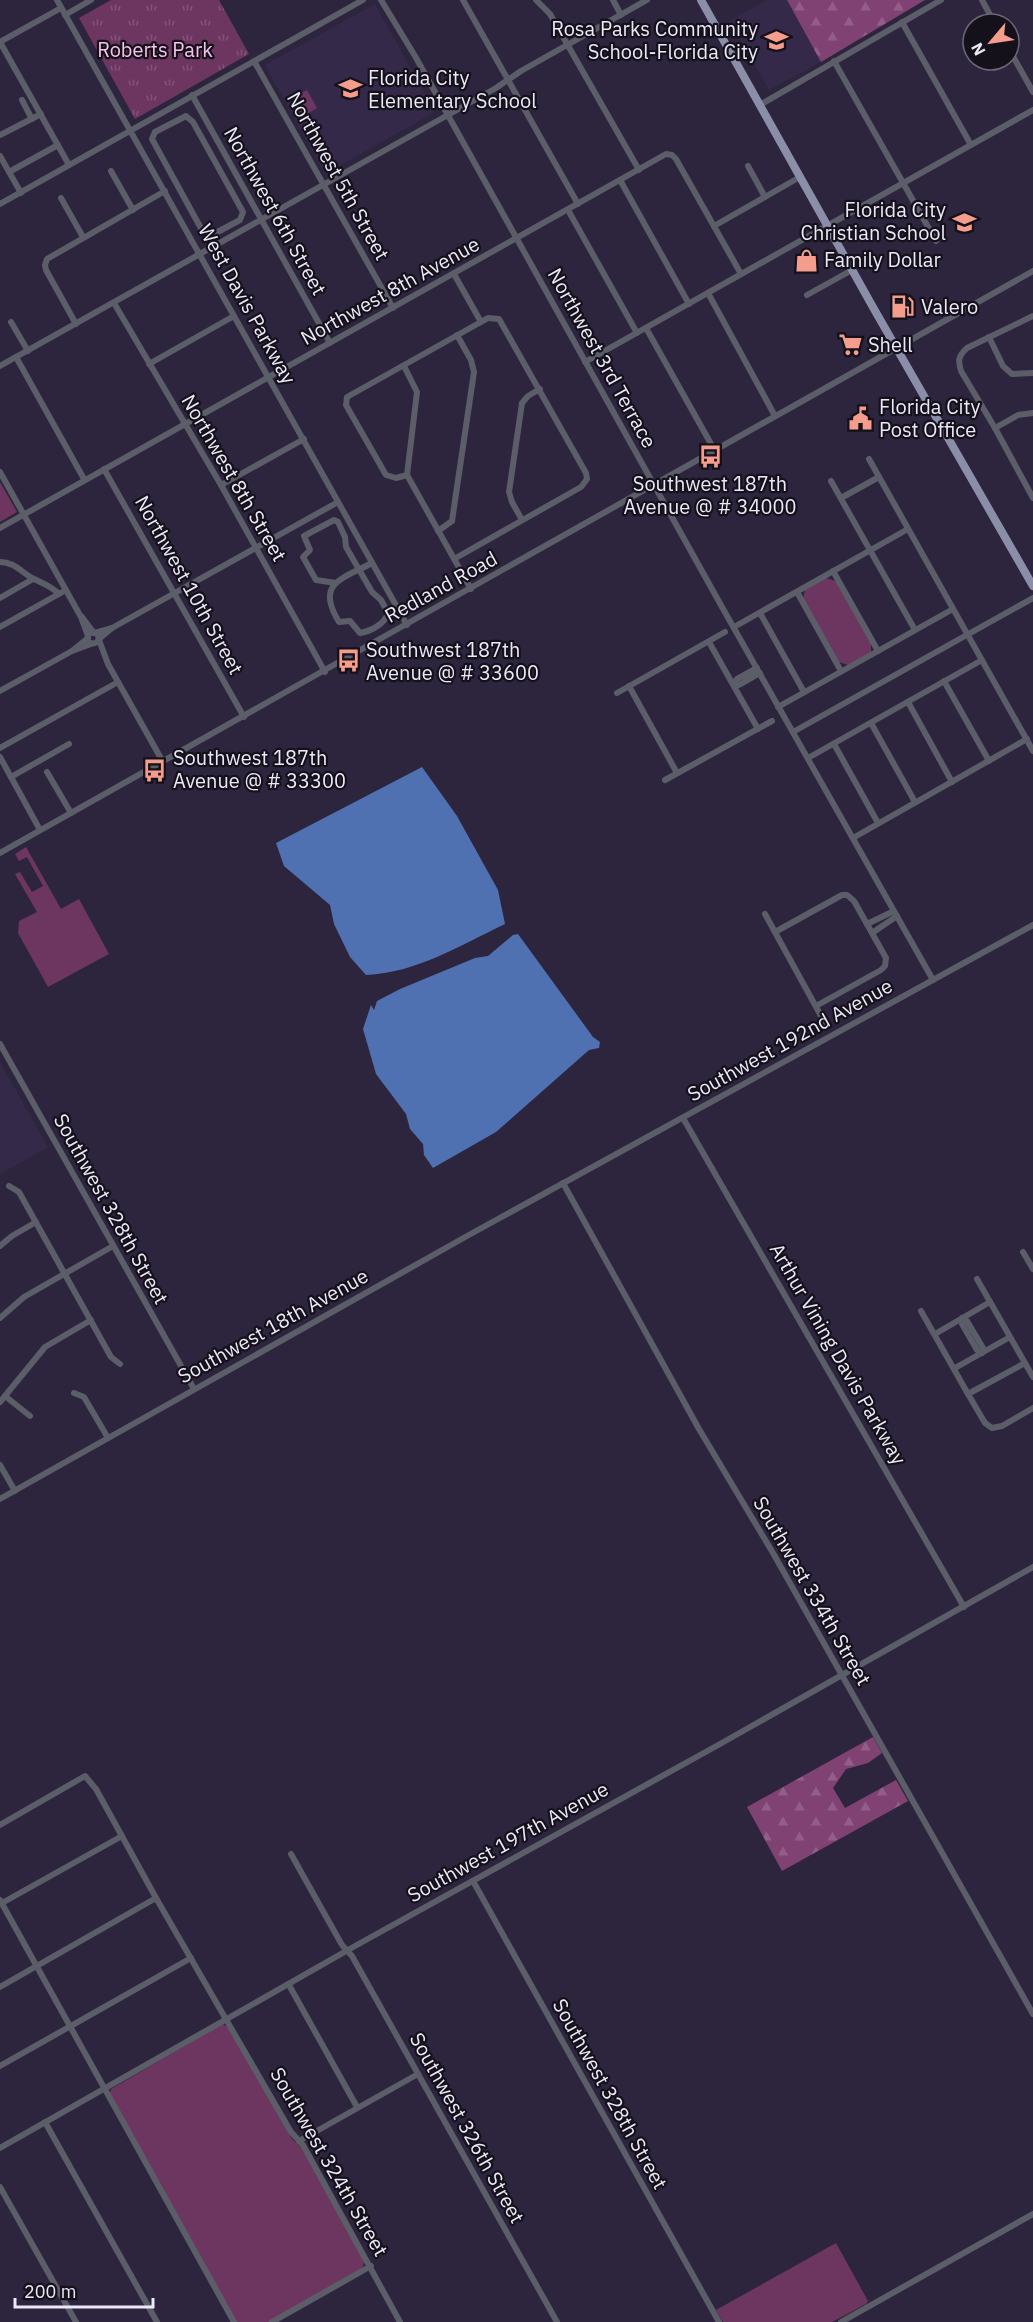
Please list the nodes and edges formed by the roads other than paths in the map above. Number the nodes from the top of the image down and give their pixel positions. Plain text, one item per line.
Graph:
1 (57, 0) edge
2 (91, 0) edge
3 (344, 0) edge
4 (363, 0) edge
5 (381, 0) edge
6 (463, 0) edge
7 (536, 0) edge
8 (613, 0) edge
9 (647, 0) edge
10 (701, 0) edge
11 (941, 0) edge
12 (61, 8) junction
13 (349, 8) junction
14 (65, 15) junction
15 (621, 15) junction
16 (902, 22) junction
17 (0, 42) edge
18 (567, 45) junction
19 (254, 61) junction
20 (834, 61) junction
21 (1021, 70) edge
22 (508, 80) junction
23 (1033, 92) edge
24 (192, 95) junction
25 (22, 100) dead end
26 (760, 105) junction
27 (1033, 110) edge
28 (41, 114) junction
29 (448, 116) junction
30 (32, 119) junction
31 (206, 122) junction
32 (196, 127) junction
33 (130, 130) junction
34 (0, 135) edge
35 (58, 145) junction
36 (971, 145) junction
37 (0, 156) edge
38 (163, 160) junction
39 (69, 165) junction
40 (748, 166) dead end
41 (151, 167) junction
42 (639, 170) junction
43 (111, 171) dead end
44 (9, 172) junction
45 (800, 177) junction
46 (620, 180) junction
47 (903, 184) junction
48 (323, 186) junction
49 (165, 192) junction
50 (21, 193) junction
51 (249, 197) junction
52 (765, 197) junction
53 (61, 198) dead end
54 (238, 203) junction
55 (0, 204) edge
56 (578, 204) junction
57 (133, 210) junction
58 (568, 210) junction
59 (262, 220) junction
60 (827, 225) junction
61 (714, 226) junction
62 (83, 237) junction
63 (516, 239) junction
64 (936, 241) dead end
65 (200, 255) junction
66 (852, 270) junction
67 (1033, 271) edge
68 (454, 274) junction
69 (741, 274) junction
70 (708, 293) junction
71 (807, 295) dead end
72 (114, 303) junction
73 (689, 304) junction
74 (393, 308) junction
75 (234, 316) junction
76 (1033, 316) edge
77 (11, 322) dead end
78 (481, 322) junction
79 (76, 324) junction
80 (646, 328) junction
81 (637, 333) junction
82 (457, 335) junction
83 (989, 337) junction
84 (330, 343) junction
85 (897, 348) junction
86 (28, 351) junction
87 (16, 357) junction
88 (585, 362) junction
89 (149, 364) junction
90 (0, 366) edge
91 (404, 366) junction
92 (1033, 373) edge
93 (269, 378) junction
94 (540, 390) junction
95 (1033, 412) edge
96 (775, 416) junction
97 (184, 424) junction
98 (995, 428) junction
99 (304, 439) junction
100 (715, 451) junction
101 (869, 459) dead end
102 (105, 469) junction
103 (0, 472) edge
104 (406, 475) junction
105 (879, 477) junction
106 (84, 479) junction
107 (831, 481) dead end
108 (221, 485) junction
109 (654, 485) junction
110 (841, 498) junction
111 (1033, 498) edge
112 (338, 502) junction
113 (24, 514) junction
114 (522, 520) junction
115 (0, 528) edge
116 (908, 530) junction
117 (438, 531) junction
118 (256, 547) junction
119 (871, 551) junction
120 (454, 559) junction
121 (0, 562) edge
122 (372, 563) junction
123 (359, 570) junction
124 (1029, 571) edge
125 (833, 572) junction
126 (33, 579) junction
127 (336, 583) junction
128 (1033, 586) edge
129 (471, 589) junction
130 (66, 590) junction
131 (797, 592) junction
132 (174, 593) junction
133 (59, 594) junction
134 (0, 598) edge
135 (1033, 598) edge
136 (953, 609) junction
137 (760, 613) junction
138 (407, 625) junction
139 (0, 627) edge
140 (734, 627) junction
141 (915, 630) junction
142 (725, 632) dead end
143 (967, 635) junction
144 (93, 638) junction
145 (709, 642) junction
146 (878, 651) junction
147 (982, 660) junction
148 (758, 670) junction
149 (325, 672) junction
150 (841, 672) junction
151 (944, 681) junction
152 (118, 682) junction
153 (733, 684) junction
154 (629, 686) junction
155 (0, 691) edge
156 (804, 692) junction
157 (617, 693) dead end
158 (908, 702) junction
159 (778, 707) junction
160 (244, 717) junction
161 (772, 721) dead end
162 (871, 723) junction
163 (758, 729) junction
164 (793, 732) junction
165 (1027, 740) junction
166 (69, 744) dead end
167 (834, 744) junction
168 (0, 748) edge
169 (1033, 751) edge
170 (0, 757) edge
171 (808, 758) junction
172 (989, 761) junction
173 (163, 762) junction
174 (47, 772) dead end
175 (677, 773) junction
176 (11, 777) junction
177 (665, 780) dead end
178 (952, 782) junction
179 (915, 802) junction
180 (71, 813) junction
181 (878, 823) junction
182 (40, 830) junction
183 (853, 837) junction
184 (0, 853) edge
185 (765, 914) dead end
186 (896, 914) junction
187 (878, 918) junction
188 (867, 924) junction
189 (1033, 925) edge
190 (883, 927) junction
191 (775, 932) junction
192 (872, 933) junction
193 (933, 980) junction
194 (816, 1006) junction
195 (826, 1024) dead end
196 (0, 1044) edge
197 (682, 1118) junction
198 (563, 1183) junction
199 (9, 1186) dead end
200 (36, 1222) junction
201 (0, 1246) edge
202 (114, 1246) junction
203 (1023, 1252) dead end
204 (1033, 1269) edge
205 (64, 1274) junction
206 (977, 1279) dead end
207 (990, 1302) junction
208 (921, 1311) dead end
209 (0, 1318) edge
210 (963, 1319) junction
211 (90, 1320) junction
212 (935, 1334) junction
213 (1010, 1337) junction
214 (981, 1352) junction
215 (1025, 1363) junction
216 (120, 1364) dead end
217 (955, 1368) junction
218 (1033, 1377) edge
219 (194, 1389) junction
220 (74, 1393) dead end
221 (969, 1394) junction
222 (5, 1396) junction
223 (0, 1402) edge
224 (1033, 1408) edge
225 (30, 1416) dead end
226 (108, 1438) junction
227 (0, 1465) edge
228 (15, 1491) junction
229 (0, 1499) edge
230 (1033, 1567) edge
231 (964, 1607) junction
232 (842, 1676) junction
233 (0, 1825) edge
234 (122, 1836) junction
235 (291, 1854) dead end
236 (473, 1881) junction
237 (156, 1898) junction
238 (1, 1902) edge
239 (347, 1950) junction
240 (191, 1958) junction
241 (36, 1967) junction
242 (289, 1985) junction
243 (0, 1987) edge
244 (1033, 2014) edge
245 (227, 2020) junction
246 (69, 2026) junction
247 (0, 2066) edge
248 (418, 2074) junction
249 (104, 2090) junction
250 (357, 2107) junction
251 (45, 2122) junction
252 (299, 2141) junction
253 (0, 2148) edge
254 (0, 2187) edge
255 (1033, 2214) edge
256 (371, 2266) junction
257 (76, 2322) edge
258 (157, 2322) edge
259 (234, 2322) edge
260 (272, 2322) edge
261 (400, 2322) edge
262 (557, 2322) edge
263 (719, 2322) edge
264 (841, 2322) edge

1 - 12 street, West Davis Parkway
2 - 14 street
3 - 13 street
4 - 13 street
5 - 29 street, Northwest 3rd Terrace
6 - 22 street
7 - 18 street
8 - 15 street
9 - 15 street
10 - 26 main road
11 - 16 street
12 - 14 street, West Davis Parkway
12 - 17 street
13 - 19 street
14 - 33 street, West Davis Parkway
15 - 18 street
16 - 20 street
16 - 36 street
17 - 28 street
18 - 22 street
18 - 42 street
19 - 24 street
19 - 48 street, Northwest 5th Street
20 - 26 street
20 - 47 street
21 - 23 street
22 - 29 street
22 - 56 street
24 - 31 street, Northwest 6th Street
24 - 33 street
25 - 30 street
26 - 45 main road
27 - 36 street
28 - 30 street
28 - 35 street
29 - 48 street
29 - 63 street, Northwest 3rd Terrace
30 - 34 street
31 - 32 street
31 - 51 street, Northwest 6th Street
32 - 38 street
32 - 54 street
33 - 39 street
33 - 41 street, West Davis Parkway
35 - 39 street
35 - 44 street
36 - 47 street
37 - 44 street
38 - 41 street
38 - 54 street
39 - 50 street
40 - 52 street
41 - 49 street, West Davis Parkway
42 - 46 street, Northwest 8th Avenue
42 - 61 street, Northwest 8th Avenue
43 - 57 street
44 - 50 street
45 - 52 street
45 - 60 main road
46 - 56 street, Northwest 8th Avenue
46 - 73 street
47 - 60 street
47 - 64 street
48 - 59 street
48 - 74 street, Northwest 5th Street
49 - 57 street
49 - 65 street, West Davis Parkway
50 - 55 street
51 - 54 street
51 - 59 street, Northwest 6th Street
52 - 61 street
53 - 62 street
56 - 58 street, Northwest 8th Avenue
57 - 62 street
58 - 63 street, Northwest 8th Avenue
58 - 81 street
59 - 65 street
59 - 84 street, Northwest 6th Street
60 - 66 main road
60 - 69 street
61 - 69 street
62 - 79 street
63 - 68 street, Northwest 8th Avenue
63 - 88 street, Northwest 3rd Terrace
65 - 72 street
65 - 75 street, West Davis Parkway
66 - 71 street
66 - 85 main road
67 - 85 street, Redland Road
68 - 74 street, Northwest 8th Avenue
68 - 78 street
69 - 70 street
70 - 73 street
70 - 96 street
72 - 79 street
72 - 89 street, Northwest 8th Street
73 - 80 street
74 - 84 street, Northwest 8th Avenue
75 - 89 street
75 - 93 street, West Davis Parkway
76 - 83 street
77 - 86 street
78 - 82 street
78 - 94 street
79 - 86 street
80 - 81 street
80 - 100 street
81 - 88 street
82 - 91 street
82 - 117 street
83 - 92 street
83 - 98 street
84 - 93 street, Northwest 8th Avenue
85 - 96 street, Redland Road
85 - 124 main road
86 - 87 street
87 - 90 street
87 - 106 street
88 - 109 street, Northwest 3rd Terrace
89 - 97 street, Northwest 8th Street
91 - 104 street
91 - 104 street
93 - 97 street, Northwest 8th Avenue
93 - 99 street, West Davis Parkway
94 - 114 street
94 - 114 street
95 - 98 street
96 - 100 street, Redland Road
97 - 102 street, Northwest 8th Avenue
97 - 108 street, Northwest 8th Street
98 - 111 street
99 - 108 street
99 - 112 street, West Davis Parkway
100 - 109 street, Redland Road
101 - 105 street
102 - 106 street, Northwest 8th Avenue
102 - 132 street, Northwest 10th Street
103 - 113 street
104 - 117 street
105 - 110 street
105 - 116 street
106 - 113 street, Northwest 8th Avenue
107 - 110 street
108 - 118 street, Northwest 8th Street
109 - 129 street, Redland Road
109 - 140 street, Northwest 3rd Terrace
110 - 119 street
112 - 118 street
112 - 122 street, West Davis Parkway
113 - 115 street, Northwest 8th Avenue
113 - 130 street
114 - 120 street
116 - 119 street
116 - 136 street
117 - 120 street
118 - 132 street
118 - 149 street, Northwest 8th Street
119 - 125 street
119 - 141 street
120 - 129 street
121 - 126 street
122 - 123 street
122 - 138 street, West Davis Parkway
123 - 127 street
123 - 127 street
123 - 127 street
124 - 128 main road
125 - 131 street
125 - 146 street
126 - 133 street
126 - 134 street
129 - 138 street, Redland Road
130 - 133 street
130 - 144 street
131 - 137 street
131 - 150 street
132 - 144 street
132 - 160 street, Northwest 10th Street
133 - 139 street
135 - 143 street
136 - 141 street
136 - 143 street
137 - 140 street
137 - 156 street
138 - 149 street, Redland Road
140 - 148 street, Northwest 3rd Terrace
141 - 146 street
142 - 145 street
143 - 147 street
143 - 164 street
144 - 152 street
144 - 155 street
145 - 153 street
145 - 154 street
146 - 150 street
147 - 151 street
147 - 165 street
148 - 153 street
148 - 159 street, Northwest 3rd Terrace
149 - 160 street, Redland Road
150 - 156 street
151 - 158 street
151 - 172 street
152 - 168 street
152 - 173 street
153 - 163 street
154 - 157 street
154 - 175 street
156 - 159 street
158 - 162 street
158 - 178 street
159 - 164 street, Northwest 3rd Terrace
160 - 173 street, Redland Road
161 - 163 street
162 - 167 street
162 - 179 street
163 - 175 street
164 - 171 street, Northwest 3rd Terrace
165 - 169 street
165 - 172 street
166 - 176 street
167 - 171 street
167 - 181 street
170 - 176 street
171 - 183 street, Northwest 3rd Terrace
172 - 178 street
173 - 180 street, Redland Road
174 - 180 street
175 - 177 street
176 - 182 street
178 - 179 street
179 - 181 street
180 - 182 street, Redland Road
181 - 183 street
182 - 184 street, Redland Road
183 - 186 street, Northwest 3rd Terrace
185 - 191 street
186 - 187 street
186 - 190 street
186 - 193 street
187 - 188 street
187 - 190 street
188 - 191 street
188 - 192 street
189 - 193 street, Southwest 192nd Avenue
190 - 192 street
191 - 194 street
192 - 194 street
193 - 197 street, Southwest 192nd Avenue
194 - 195 street
196 - 202 street, Southwest 328th Street
197 - 198 street, Southwest 192nd Avenue
197 - 231 street, Arthur Vining Davis Parkway
198 - 219 street, Southwest 18th Avenue
198 - 232 street, Southwest 334th Street
199 - 200 street
200 - 201 street
200 - 205 street
202 - 205 street
202 - 219 street, Southwest 328th Street
203 - 204 street
205 - 209 street
205 - 211 street
206 - 207 street
207 - 210 street
207 - 213 street
208 - 212 street
210 - 212 street
210 - 214 street
211 - 216 street
211 - 222 street
212 - 217 street
213 - 214 street
213 - 215 street
214 - 217 street
215 - 218 street
215 - 221 street
217 - 221 street
219 - 226 street, Southwest 18th Avenue
220 - 226 street
221 - 224 street
222 - 223 street
222 - 225 street
226 - 228 street, Southwest 18th Avenue
227 - 228 street
228 - 229 street, Southwest 18th Avenue
230 - 231 street, Southwest 197th Avenue
231 - 232 street, Southwest 197th Avenue
232 - 236 street, Southwest 197th Avenue
232 - 244 street, Southwest 334th Street
233 - 234 street, Southwest 324th Street
234 - 237 street, Southwest 324th Street
234 - 238 street
235 - 239 street, Southwest 326th Street
236 - 239 street, Southwest 197th Avenue
236 - 263 street, Southwest 328th Street
237 - 240 street, Southwest 324th Street
237 - 241 street
238 - 241 street
239 - 242 street, Southwest 197th Avenue
239 - 248 street, Southwest 326th Street
240 - 245 street, Southwest 324th Street
240 - 246 street
241 - 243 street
241 - 246 street
242 - 245 street, Southwest 197th Avenue
242 - 250 street
245 - 249 street, Southwest 197th Avenue
245 - 252 street, Southwest 324th Street
246 - 247 street
246 - 249 street
248 - 250 street
248 - 262 street, Southwest 326th Street
249 - 251 street, Southwest 197th Avenue
249 - 259 street
250 - 252 street
251 - 253 street, Southwest 197th Avenue
251 - 258 street
252 - 256 street, Southwest 324th Street
254 - 257 street
255 - 264 street
256 - 260 street
256 - 261 street, Southwest 324th Street

